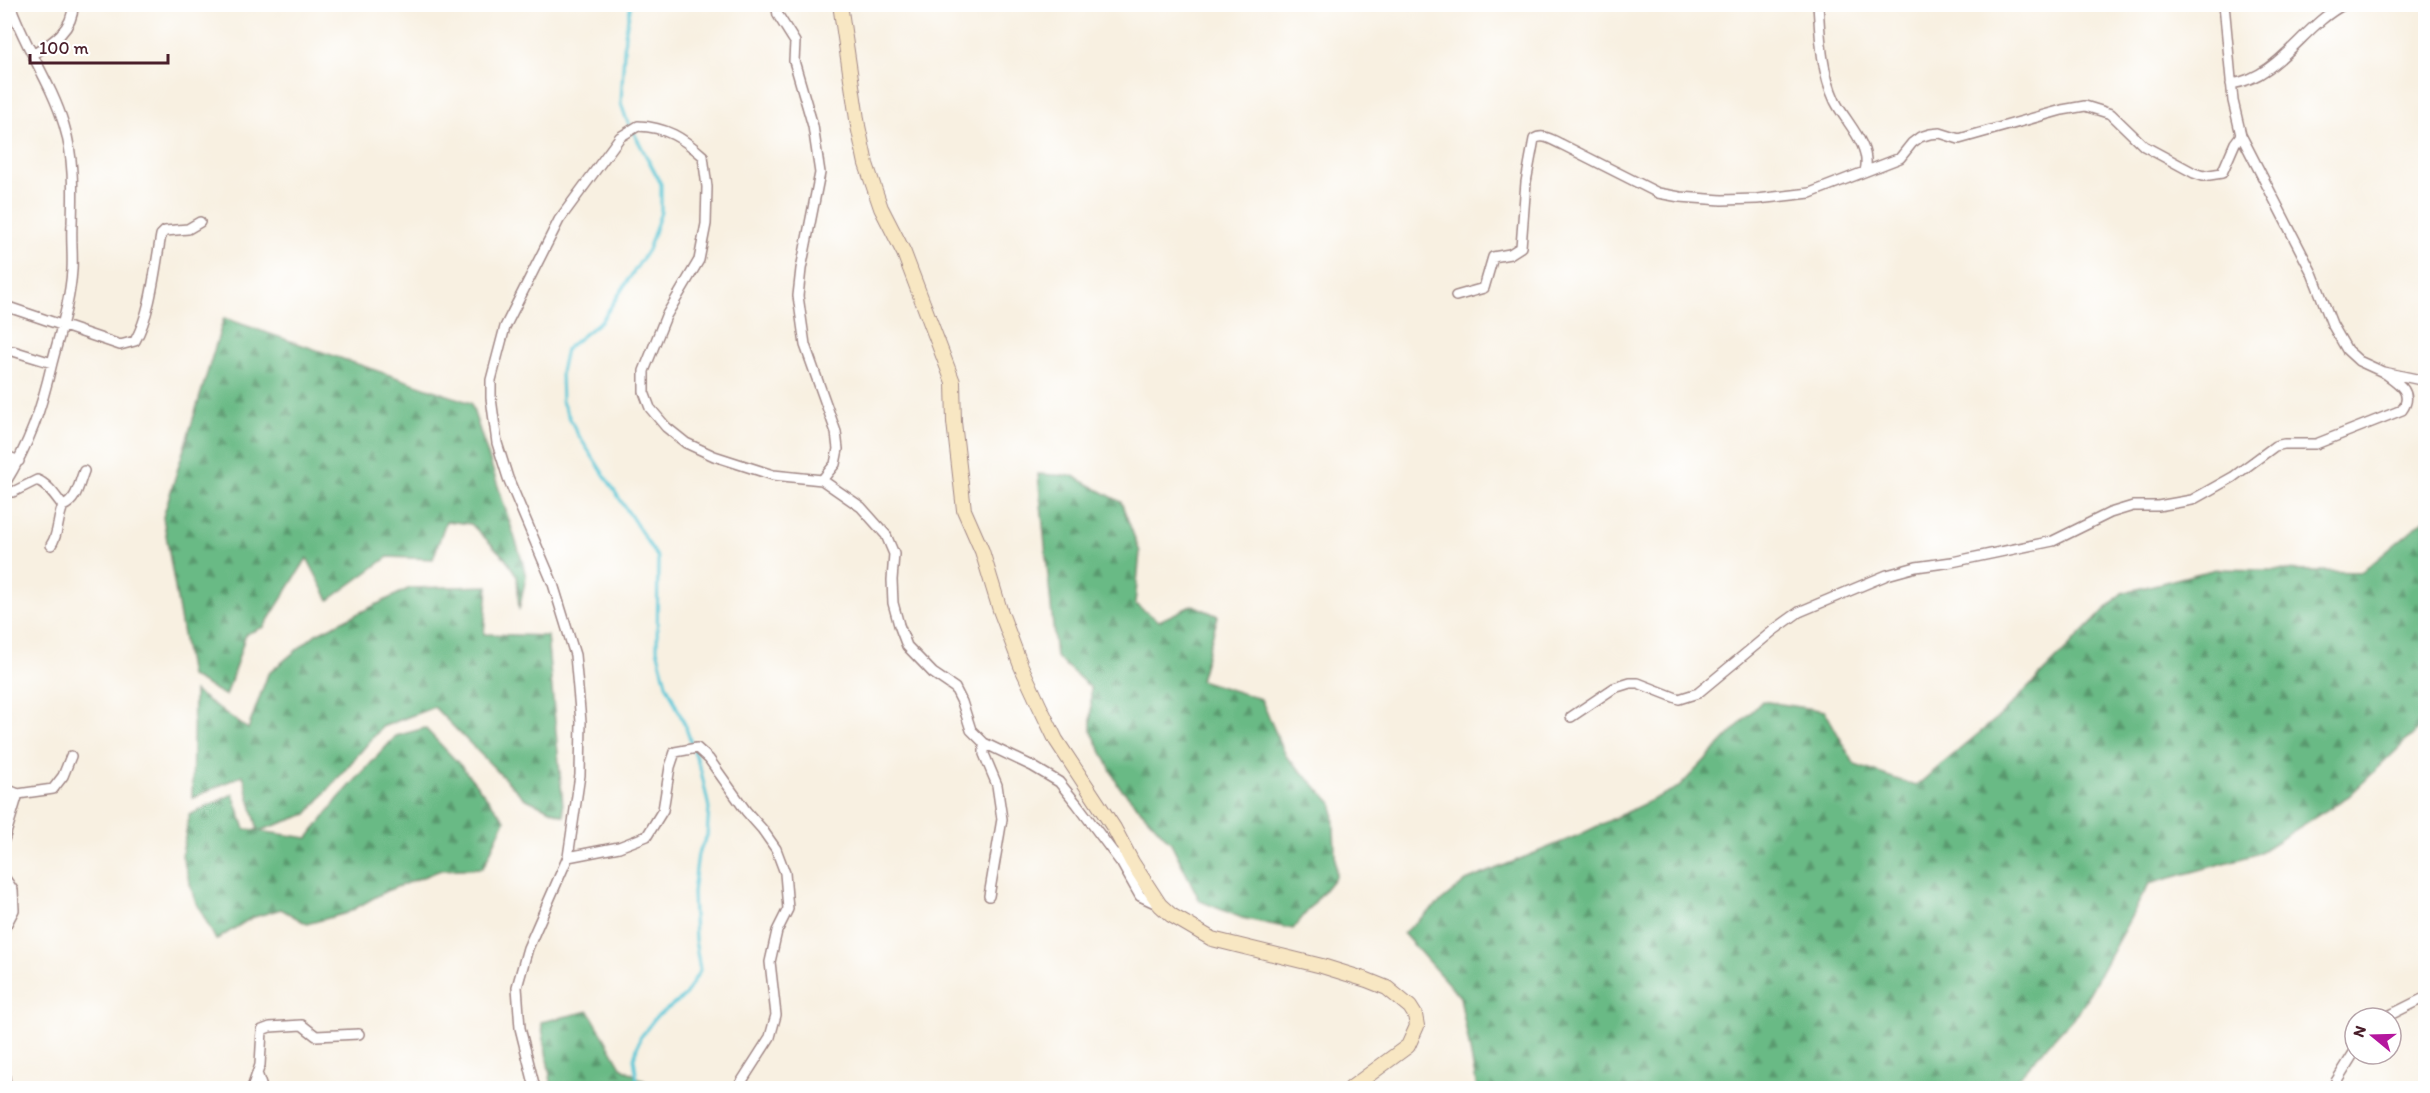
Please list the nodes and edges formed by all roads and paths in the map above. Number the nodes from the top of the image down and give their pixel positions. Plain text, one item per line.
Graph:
1 (10, 4) edge
2 (73, 4) edge
3 (776, 4) edge
4 (840, 4) edge
5 (1818, 4) edge
6 (2224, 4) edge
7 (2345, 4) edge
8 (33, 54) junction
9 (2231, 84) junction
10 (2241, 135) junction
11 (1866, 171) junction
12 (200, 222) dead end
13 (1456, 296) dead end
14 (11, 308) dead end
15 (63, 326) junction
16 (13, 351) dead end
17 (52, 363) junction
18 (2383, 372) junction
19 (2426, 381) edge
20 (6, 458) edge
21 (19, 461) junction
22 (84, 471) dead end
23 (822, 480) junction
24 (4, 487) edge
25 (63, 506) junction
26 (51, 545) dead end
27 (4, 631) edge
28 (4, 644) edge
29 (1571, 717) dead end
30 (984, 743) junction
31 (71, 756) dead end
32 (4, 788) edge
33 (18, 795) junction
34 (4, 840) edge
35 (568, 857) junction
36 (4, 877) edge
37 (989, 896) dead end
38 (1160, 905) junction
39 (4, 929) edge
40 (2426, 997) edge
41 (2403, 1008) edge
42 (359, 1034) dead end
43 (4, 1066) edge
44 (2346, 1066) edge
45 (257, 1073) junction
46 (740, 1084) dead end
47 (6, 1089) edge
48 (252, 1089) edge
49 (262, 1089) edge
50 (535, 1089) edge
51 (1351, 1089) edge
52 (2332, 1089) edge

1 - 8 street
2 - 8 street
3 - 23 street
4 - 38 main road
5 - 11 street
6 - 9 street
7 - 9 street
8 - 15 street
9 - 10 street
10 - 11 street
10 - 18 street
11 - 13 street
12 - 15 street
14 - 15 street
15 - 17 street
16 - 17 street
17 - 21 street
18 - 19 street
18 - 29 street
20 - 21 street
21 - 24 street
22 - 25 street
23 - 30 street
23 - 35 street
24 - 25 street
25 - 26 street
27 - 28 street
30 - 37 street
30 - 38 street
31 - 33 street
32 - 33 street
33 - 34 street
35 - 46 street
35 - 50 street
36 - 39 street
38 - 51 main road
40 - 41 street
42 - 45 street
43 - 47 street
44 - 52 street
45 - 48 street
45 - 49 street

